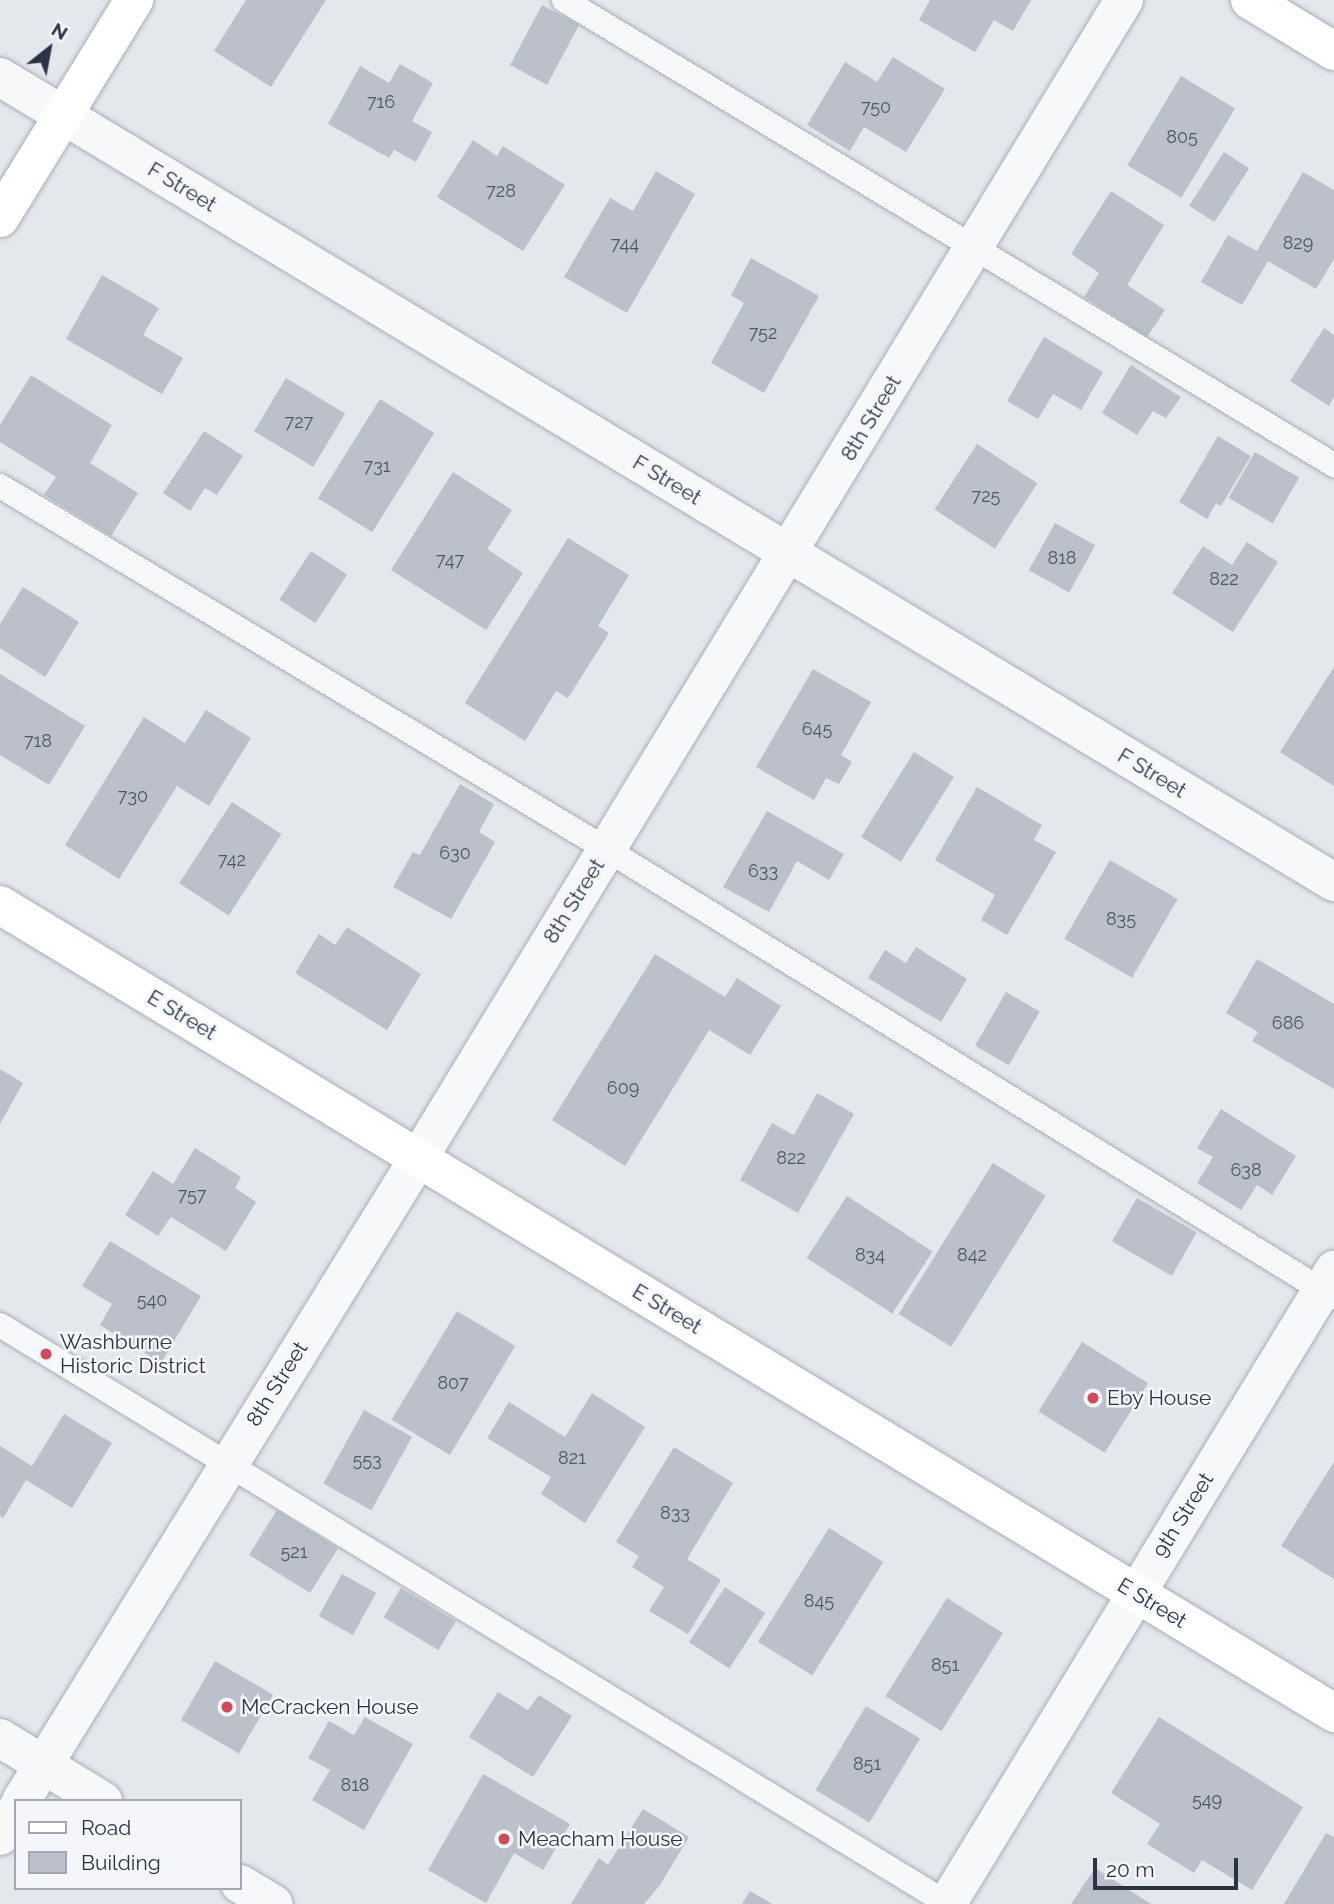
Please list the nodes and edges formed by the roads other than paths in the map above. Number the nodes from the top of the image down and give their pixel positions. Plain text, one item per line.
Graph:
1 (134, 0) edge
2 (564, 0) edge
3 (1124, 0) edge
4 (1250, 0) edge
5 (1334, 51) edge
6 (0, 77) edge
7 (63, 115) junction
8 (0, 218) edge
9 (976, 247) junction
10 (1334, 465) edge
11 (0, 486) edge
12 (789, 553) junction
13 (606, 849) junction
14 (1334, 882) edge
15 (0, 905) edge
16 (418, 1159) junction
17 (1330, 1286) edge
18 (0, 1325) edge
19 (229, 1462) junction
20 (1135, 1593) junction
21 (1334, 1713) edge
22 (0, 1738) edge
23 (44, 1765) junction
24 (23, 1799) edge
25 (100, 1799) edge
26 (14, 1813) edge
27 (0, 1836) edge
28 (242, 1885) edge
29 (273, 1904) edge
30 (947, 1904) edge

1 - 7 street
2 - 9 lane
3 - 9 street, 8th Street
4 - 5 street
6 - 7 street, F Street
7 - 8 street
7 - 12 street, F Street
9 - 10 lane
9 - 12 street, 8th Street
11 - 13 lane
12 - 13 street, 8th Street
12 - 14 street, F Street
13 - 16 street, 8th Street
13 - 17 lane
15 - 16 street, E Street
16 - 19 street, 8th Street
16 - 20 street, E Street
17 - 20 street, 9th Street
18 - 19 lane
19 - 23 street, 8th Street
19 - 30 lane
20 - 21 street, E Street
20 - 30 street, 9th Street
22 - 23 street
23 - 24 street, 8th Street
23 - 25 street
26 - 27 street
28 - 29 street

